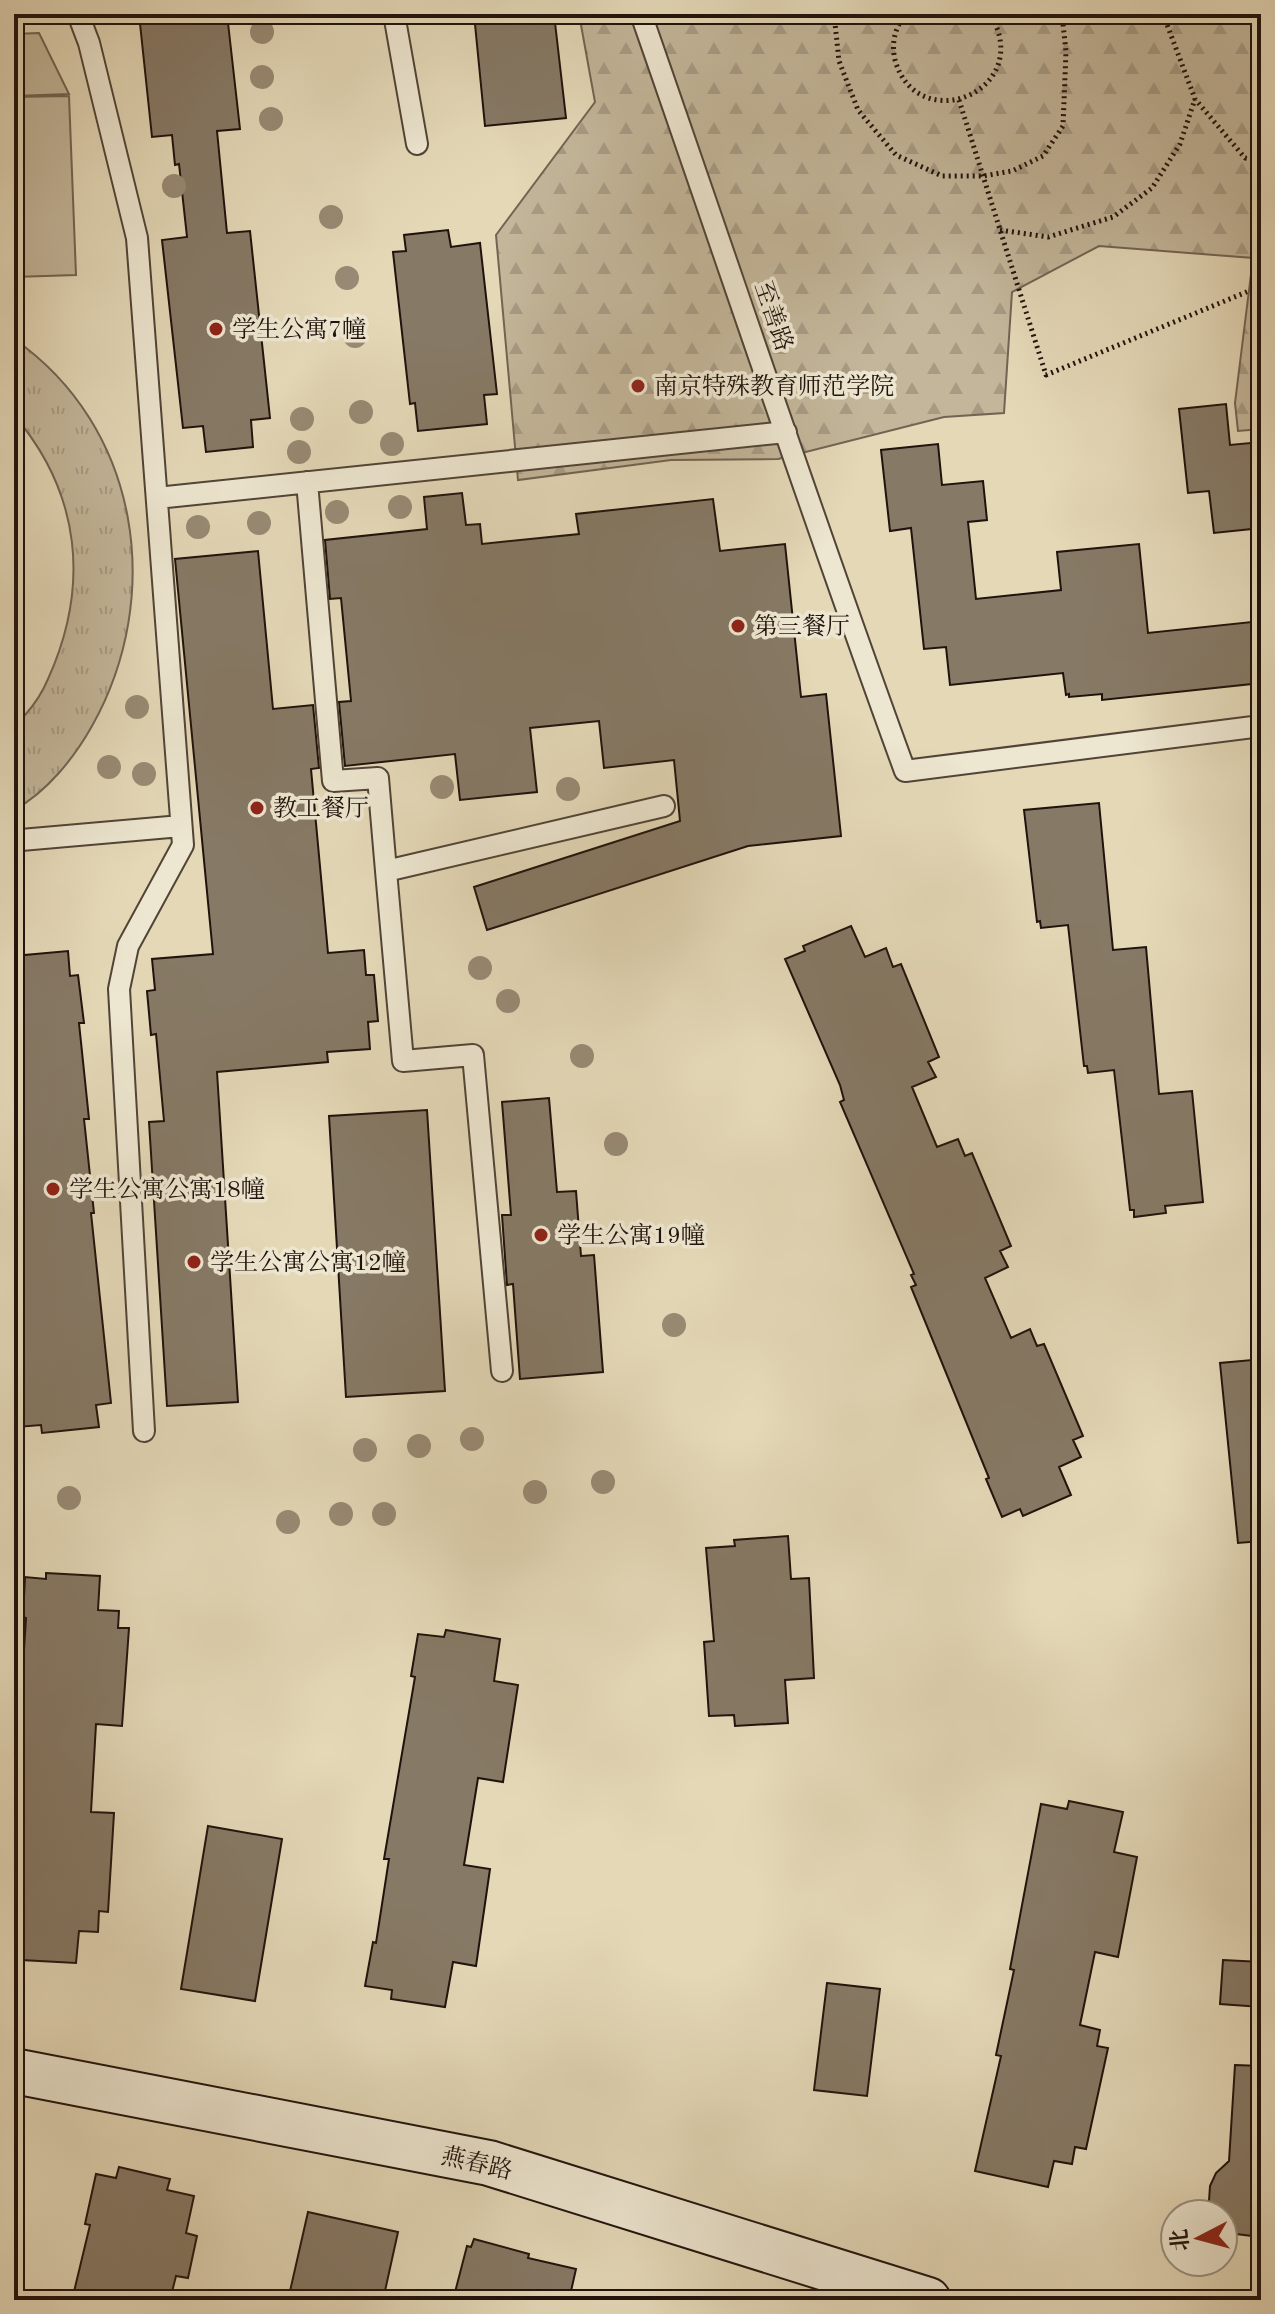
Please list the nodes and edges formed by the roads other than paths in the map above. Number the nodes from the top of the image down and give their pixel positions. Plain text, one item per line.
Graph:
1 (78, 14) edge
2 (394, 14) edge
3 (641, 14) edge
4 (417, 144) dead end
5 (786, 432) junction
6 (307, 482) junction
7 (157, 498) junction
8 (1261, 726) edge
9 (664, 806) dead end
10 (181, 826) junction
11 (21, 840) dead end
12 (386, 871) junction
13 (502, 1371) dead end
14 (144, 1431) dead end
15 (14, 2071) edge
16 (928, 2300) edge

1 - 7 lane
2 - 4 lane
3 - 5 lane, 至善路
5 - 6 lane
5 - 8 lane, 至善路
6 - 7 lane
6 - 12 lane
7 - 10 lane
9 - 12 lane
10 - 11 lane
10 - 14 lane
12 - 13 lane
15 - 16 street, 燕春路

